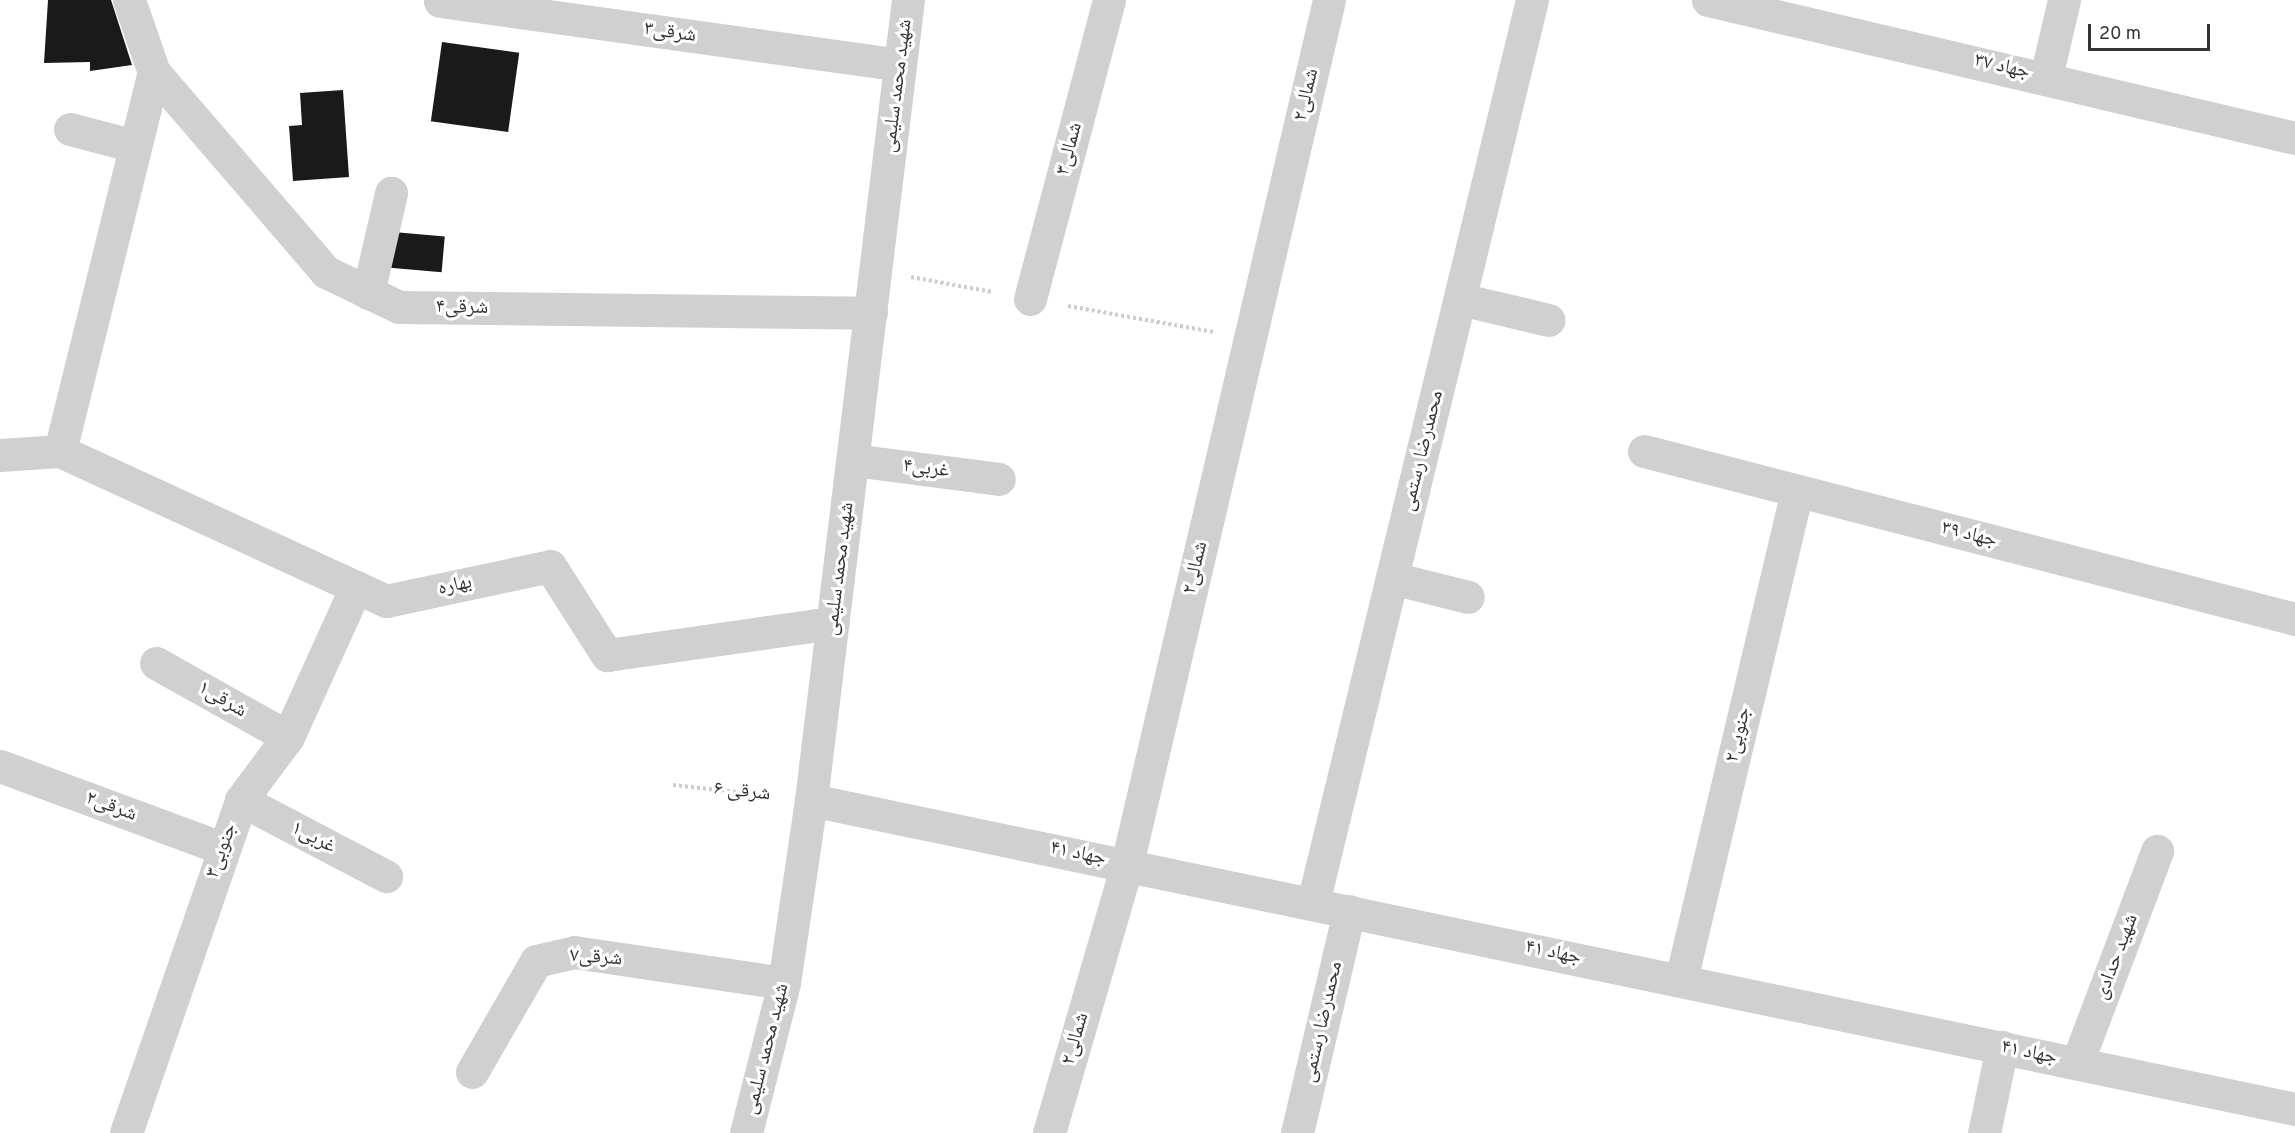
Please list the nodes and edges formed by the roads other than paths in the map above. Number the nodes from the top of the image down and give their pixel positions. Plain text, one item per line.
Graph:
1 (129, 0) edge
2 (908, 0) edge
3 (1109, 0) edge
4 (1329, 0) edge
5 (1532, 0) edge
6 (1708, 0) edge
7 (2064, 0) edge
8 (440, 1) edge
9 (900, 65) junction
10 (154, 72) junction
11 (2046, 76) junction
12 (70, 129) dead end
13 (2295, 138) edge
14 (135, 146) junction
15 (391, 193) dead end
16 (368, 293) junction
17 (1030, 299) dead end
18 (1460, 299) junction
19 (871, 313) junction
20 (1549, 320) dead end
21 (60, 451) junction
22 (1644, 451) dead end
23 (0, 455) edge
24 (853, 460) junction
25 (999, 479) dead end
26 (1797, 491) junction
27 (1392, 578) junction
28 (356, 587) junction
29 (1468, 597) dead end
30 (2295, 618) edge
31 (833, 623) junction
32 (156, 663) dead end
33 (288, 737) junction
34 (0, 766) edge
35 (241, 800) junction
36 (811, 800) junction
37 (222, 848) junction
38 (2157, 851) dead end
39 (1127, 864) junction
40 (386, 876) dead end
41 (1313, 903) junction
42 (1349, 911) junction
43 (1681, 980) junction
44 (784, 983) junction
45 (2002, 1047) junction
46 (2077, 1063) junction
47 (472, 1072) dead end
48 (2295, 1109) edge
49 (126, 1133) edge
50 (747, 1133) edge
51 (1049, 1133) edge
52 (1297, 1133) edge
53 (1984, 1133) edge

1 - 10 street
2 - 9 street, شهید محمد سلیمی
3 - 17 street, شمالی۳
4 - 39 street, شمالی۲
5 - 18 street, محمدرضا رستمی
6 - 11 street, جهاد ۳۷
7 - 11 street
8 - 9 street, شرقی۳
9 - 19 street, شهید محمد سلیمی
10 - 14 street
10 - 16 street, شرقی۴
11 - 13 street, جهاد ۳۷
12 - 14 street
14 - 21 street
15 - 16 street
16 - 19 street, شرقی۴
18 - 20 street
18 - 27 street, محمدرضا رستمی
19 - 24 street, شهید محمد سلیمی
21 - 23 street
21 - 28 street, بهاره
22 - 26 street, جهاد ۳۹
24 - 25 street, غربی۴
24 - 31 street, شهید محمد سلیمی
26 - 30 street, جهاد ۳۹
26 - 43 street, جنوبی۲
27 - 29 street
27 - 41 street, محمدرضا رستمی
28 - 31 street, بهاره
28 - 33 street, جنوبی۳
31 - 36 street, شهید محمد سلیمی
32 - 33 street, شرقی۱
33 - 35 street, جنوبی۳
34 - 37 street, شرقی۲
35 - 37 street, جنوبی۳
35 - 40 street, غربی۱
36 - 39 street, جهاد ۴۱
36 - 44 street, شهید محمد سلیمی
37 - 49 street, جنوبی۳
38 - 46 street, شهید حدادی
39 - 41 street, جهاد ۴۱
39 - 51 street, شمالی۲
41 - 42 street, جهاد ۴۱
42 - 43 street, جهاد ۴۱
42 - 52 street, محمدرضا رستمی
43 - 45 street, جهاد ۴۱
44 - 47 street, شرقی۷
44 - 50 street, شهید محمد سلیمی
45 - 46 street, جهاد ۴۱
45 - 53 street
46 - 48 street, جهاد ۴۱

